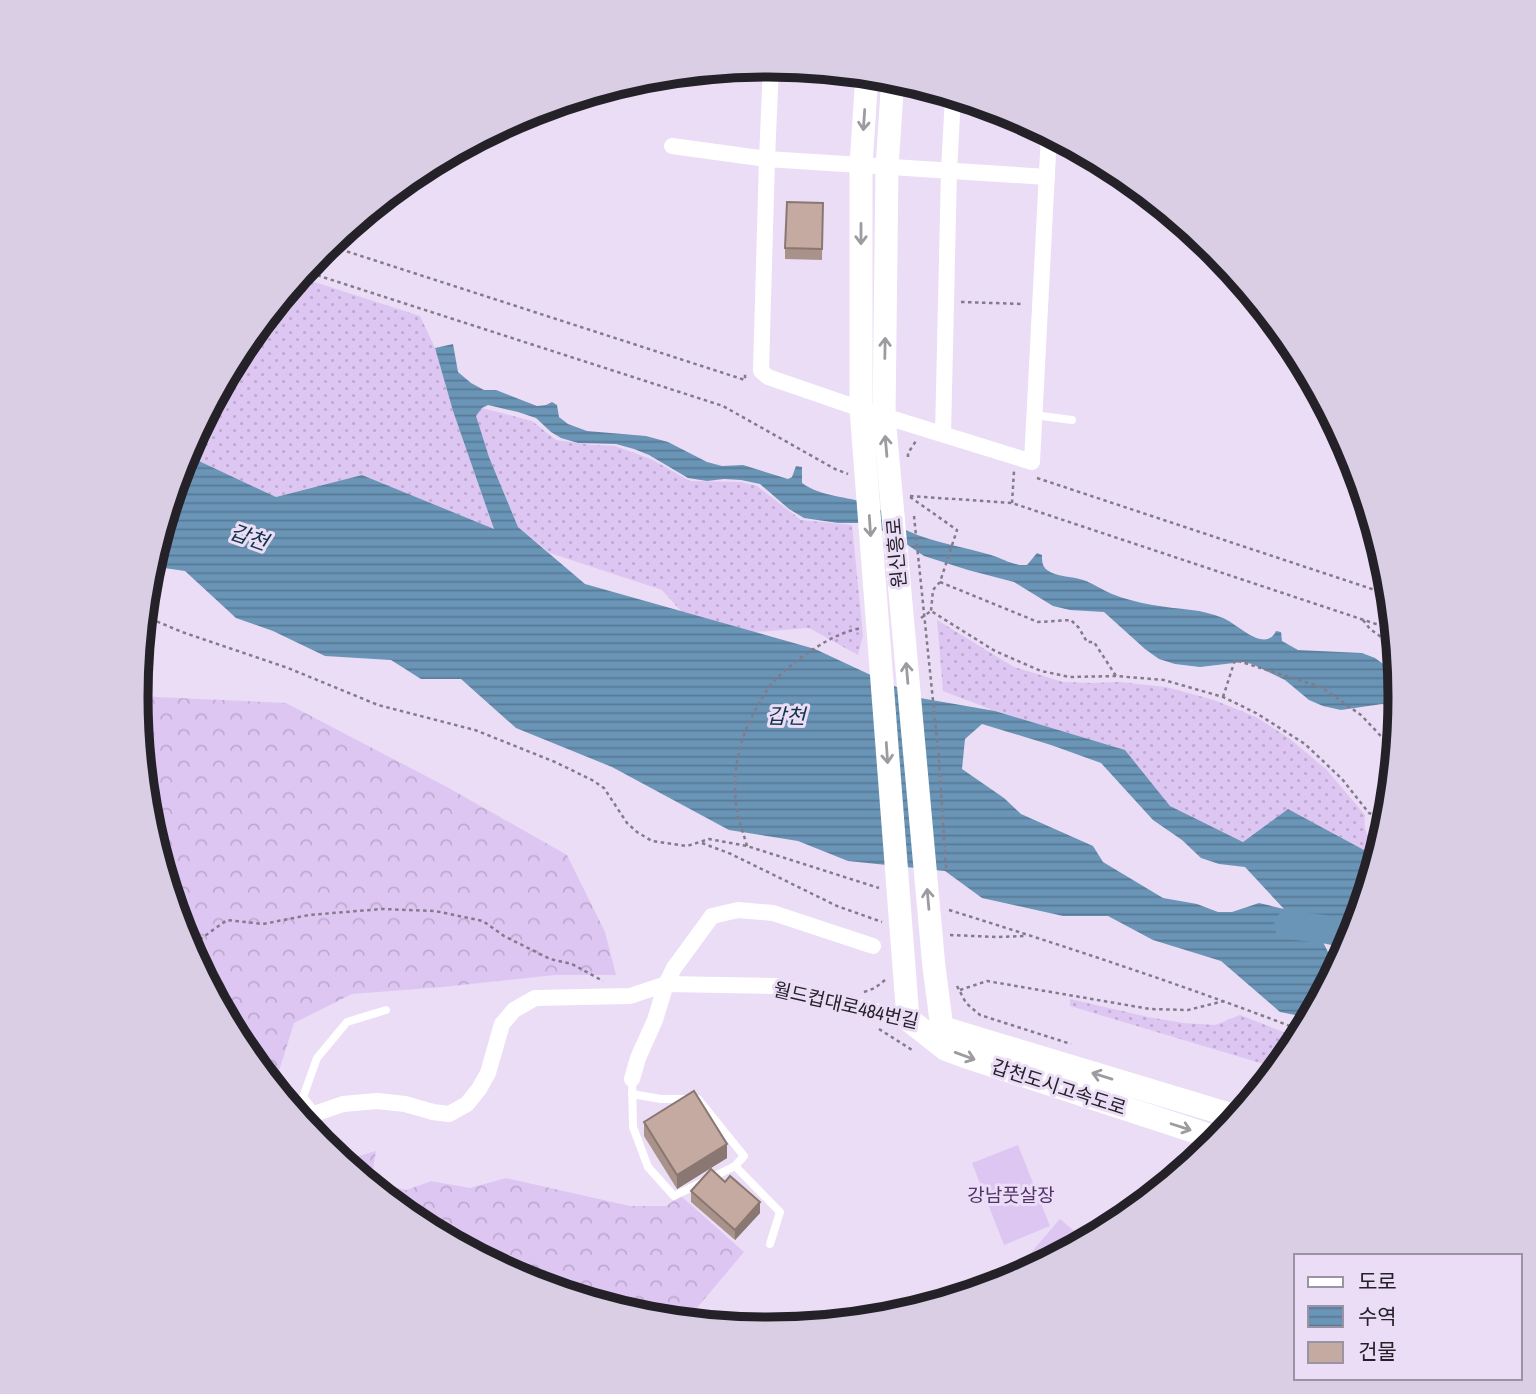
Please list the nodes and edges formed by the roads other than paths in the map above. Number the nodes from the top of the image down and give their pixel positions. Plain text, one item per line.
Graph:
1 (770, 77) edge
2 (866, 85) edge
3 (891, 90) edge
4 (952, 106) edge
5 (1049, 144) edge
6 (672, 146) dead end
7 (767, 159) junction
8 (861, 166) junction
9 (887, 167) junction
10 (949, 171) junction
11 (1047, 177) junction
12 (861, 409) junction
13 (1034, 415) junction
14 (884, 416) junction
15 (1072, 420) dead end
16 (943, 435) junction
17 (873, 946) dead end
18 (666, 984) junction
19 (386, 1010) dead end
20 (908, 1019) junction
21 (942, 1028) junction
22 (632, 1086) junction
23 (315, 1113) joint
24 (1226, 1114) edge
25 (1206, 1135) edge
26 (734, 1166) junction
27 (770, 1244) dead end

1 - 7 street
2 -> 8 street, 원신흥로
3 - 9 street, 원신흥로
4 - 10 street
5 - 11 street
6 - 7 street
7 - 8 street
7 - 12 street
8 - 9 street
8 -> 12 street, 원신흥로
9 - 10 street
14 -> 9 street, 원신흥로
10 - 11 street
10 - 16 street
11 - 13 street
12 - 14 street
12 -> 20 street, 원신흥로
13 - 15 lane
13 - 16 street
14 - 16 street
21 -> 14 street, 원신흥로
17 - 18 street
18 - 20 street, 월드컵대로484번길
18 - 22 street
18 - 23 street, 월드컵대로484번길
19 - 23 lane
20 - 21 street, 월드컵대로484번길
20 -> 25 main road, 갑천도시고속도로
24 -> 21 main road, 갑천도시고속도로
22 - 26 lane
22 - 26 lane
26 - 27 lane

